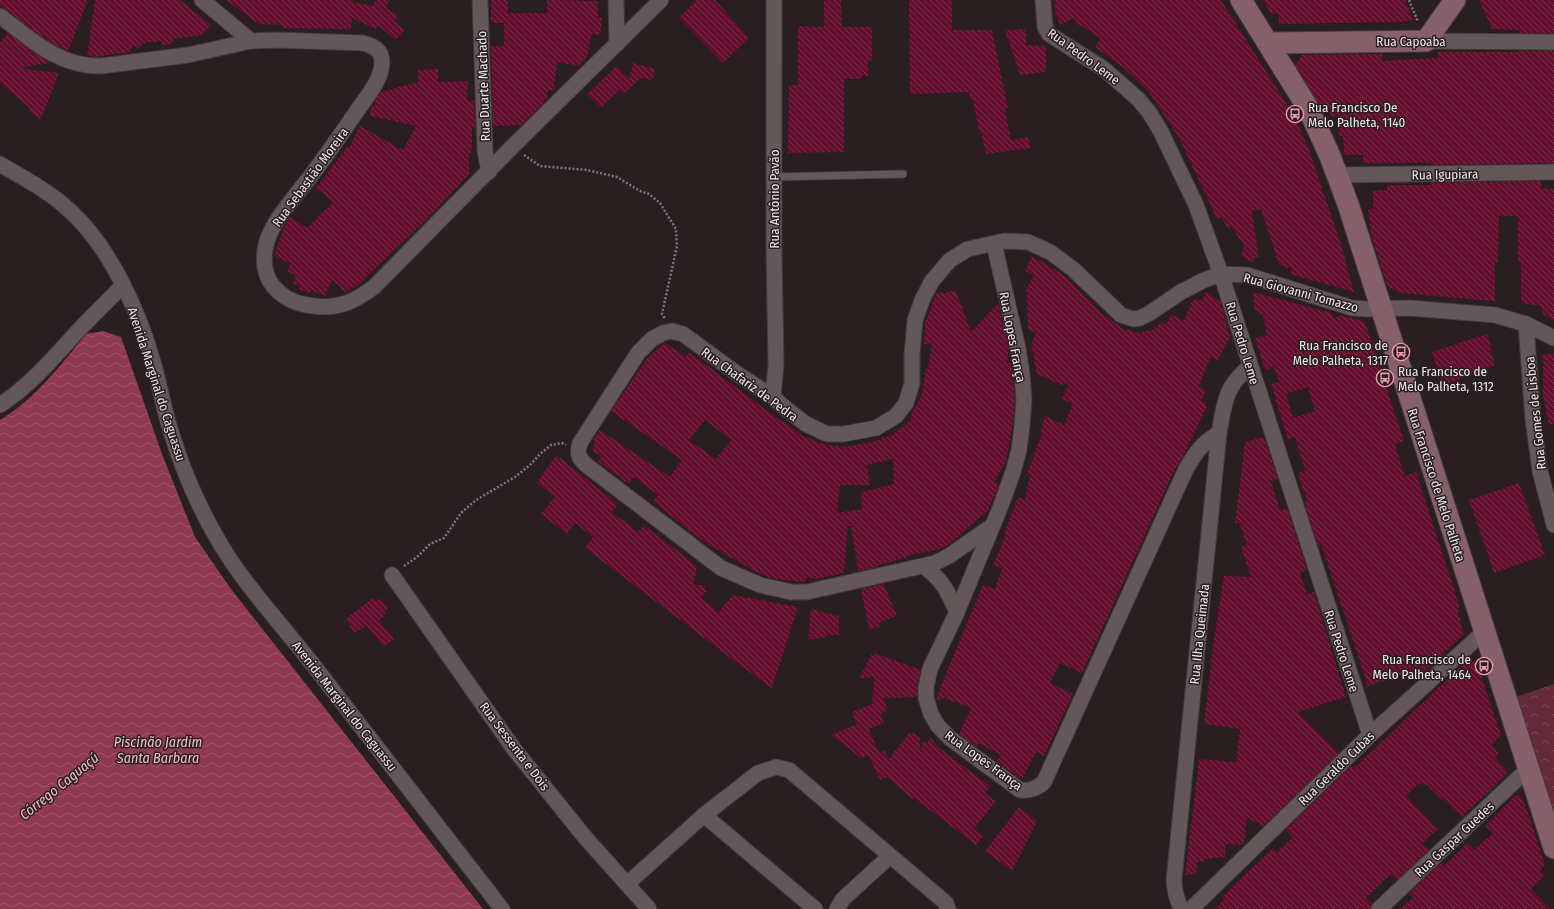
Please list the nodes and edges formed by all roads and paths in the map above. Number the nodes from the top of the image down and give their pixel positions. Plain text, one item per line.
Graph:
1 (202, 0) edge
2 (480, 0) edge
3 (616, 0) edge
4 (662, 0) edge
5 (774, 0) edge
6 (1044, 0) edge
7 (1241, 0) edge
8 (1456, 0) edge
9 (0, 16) edge
10 (251, 41) junction
11 (1426, 41) junction
12 (1554, 42) edge
13 (1268, 43) junction
14 (617, 44) junction
15 (512, 147) junction
16 (0, 164) edge
17 (489, 172) junction
18 (1554, 172) edge
19 (903, 174) dead end
20 (1336, 175) junction
21 (774, 177) junction
22 (994, 244) junction
23 (1221, 274) junction
24 (123, 285) junction
25 (1380, 308) junction
26 (1526, 324) junction
27 (672, 332) junction
28 (1554, 338) edge
29 (1250, 366) junction
30 (773, 397) junction
31 (0, 405) edge
32 (1219, 433) junction
33 (577, 451) junction
34 (1554, 525) edge
35 (992, 526) junction
36 (923, 566) junction
37 (392, 575) joint
38 (957, 612) junction
39 (1485, 631) junction
40 (1370, 736) junction
41 (1529, 768) junction
42 (704, 815) junction
43 (1554, 848) edge
44 (890, 856) junction
45 (627, 884) junction
46 (502, 909) edge
47 (649, 909) edge
48 (814, 909) edge
49 (837, 909) edge
50 (948, 909) edge
51 (1182, 909) edge
52 (1191, 909) edge
53 (1379, 909) edge

1 - 10 street
2 - 17 street, Rua Duarte Machado
3 - 14 street
4 - 14 street, Rua Sebastião Moreira
5 - 21 street, Rua Antônio Pavão
6 - 23 street, Rua Pedro Leme
7 - 13 main road, Rua Francisco de Melo Palheta
8 - 11 main road
9 - 10 street, Rua Sebastião Moreira
10 - 17 street, Rua Sebastião Moreira
11 - 12 street, Rua Capoaba
11 - 13 main road, Rua Capoaba
13 - 20 main road, Rua Francisco de Melo Palheta
14 - 15 street, Rua Sebastião Moreira
15 - 17 street, Rua Sebastião Moreira
15 - 27 path
16 - 24 street, Avenida Marginal do Caguassu
18 - 20 street, Rua Igupiara
19 - 21 lane
20 - 25 main road, Rua Francisco de Melo Palheta
21 - 30 street, Rua Antônio Pavão
22 - 23 street, Rua Chafariz de Pedra
22 - 30 street, Rua Chafariz de Pedra
22 - 35 street, Rua Lopes França
23 - 25 street, Rua Giovanni Tomazzo
23 - 29 street, Rua Pedro Leme
24 - 31 street
24 - 46 street, Avenida Marginal do Caguassu
25 - 26 street, Rua Giovanni Tomazzo
25 - 39 main road, Rua Francisco de Melo Palheta
26 - 28 street, Rua Giovanni Tomazzo
26 - 34 street, Rua Gomes de Lisboa
27 - 30 street, Rua Chafariz de Pedra
27 - 33 street
29 - 32 street, Rua Ilha Queimada
29 - 40 street, Rua Pedro Leme
32 - 38 street, Rua Lopes França
32 - 51 street, Rua Ilha Queimada
33 - 36 street
33 - 37 path
35 - 36 street
35 - 38 street, Rua Lopes França
36 - 38 street
37 - 45 street, Rua Sessenta e Dois
39 - 40 street, Rua Geraldo Cubas
39 - 41 main road, Rua Francisco de Melo Palheta
40 - 52 street, Rua Geraldo Cubas
41 - 43 main road, Rua Francisco de Melo Palheta
41 - 53 street, Rua Gaspar Guedes
42 - 44 street
42 - 45 street
42 - 48 street
44 - 49 street
44 - 50 street
45 - 47 street, Rua Sessenta e Dois

